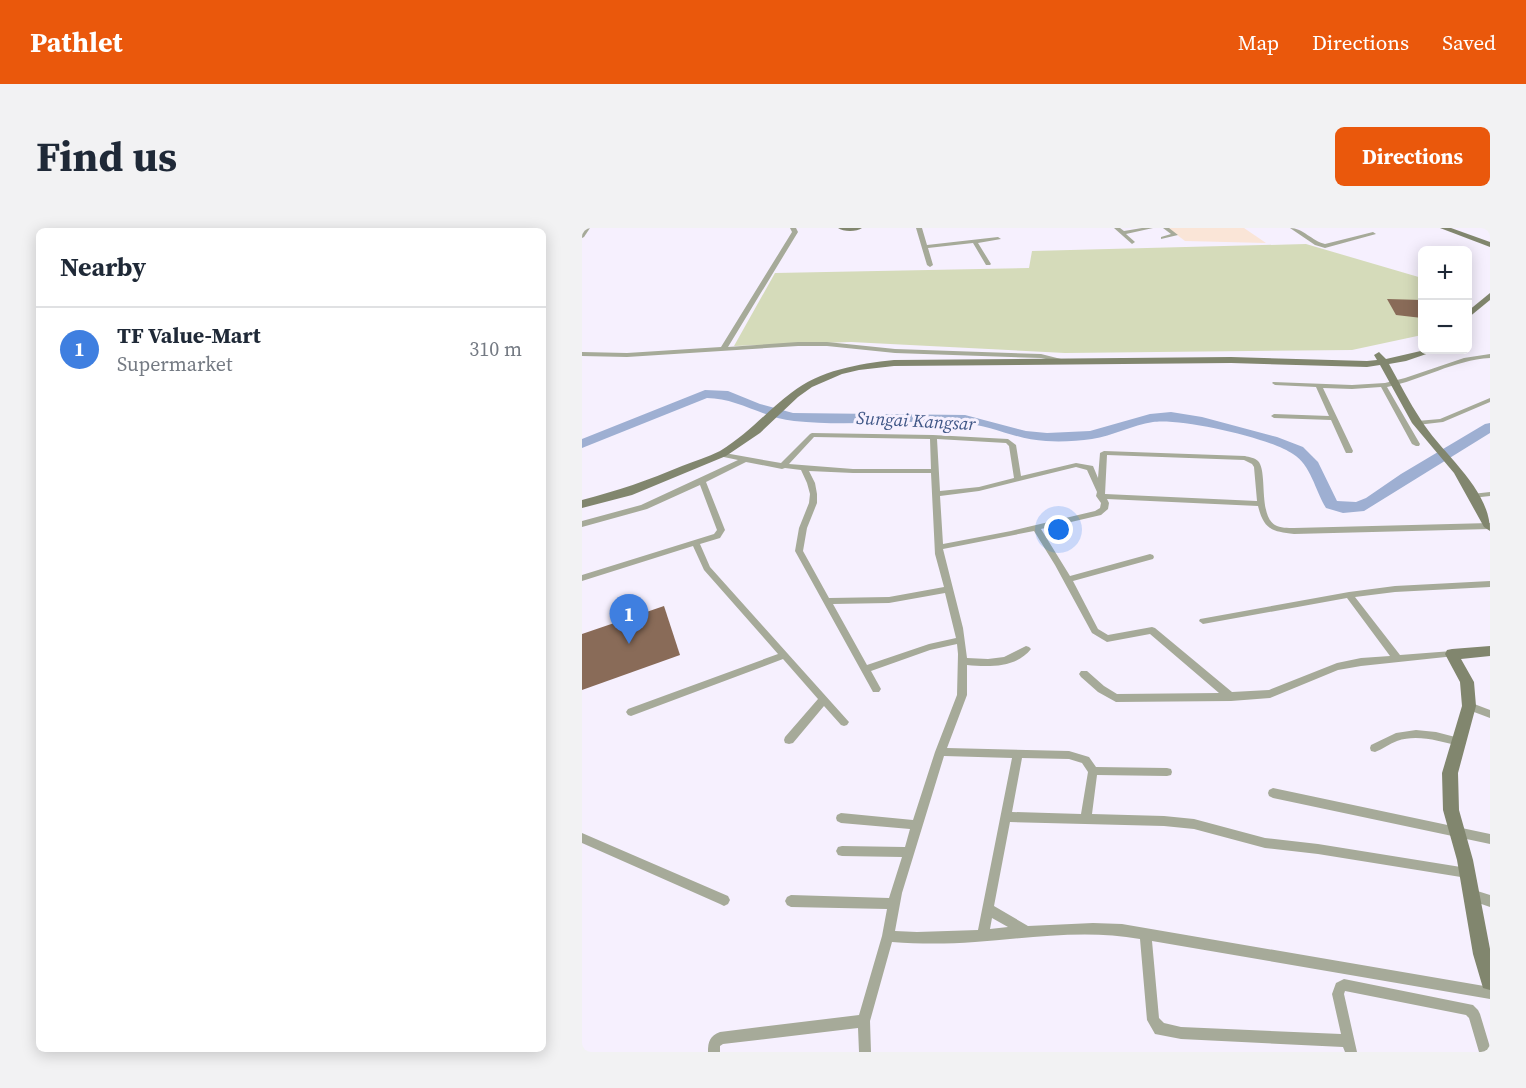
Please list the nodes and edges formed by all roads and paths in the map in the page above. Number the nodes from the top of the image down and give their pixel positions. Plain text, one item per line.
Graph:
1 (587, 228) edge
2 (793, 228) edge
3 (842, 228) edge
4 (858, 228) edge
5 (919, 228) edge
6 (1117, 228) edge
7 (1150, 228) edge
8 (1166, 228) edge
9 (1293, 228) edge
10 (1444, 228) edge
11 (1123, 233) junction
12 (1373, 234) dead end
13 (582, 236) edge
14 (1163, 238) dead end
15 (998, 239) dead end
16 (974, 242) junction
17 (1132, 242) dead end
18 (1490, 245) edge
19 (925, 247) junction
20 (988, 264) dead end
21 (930, 265) dead end
22 (1490, 296) edge
23 (1472, 311) edge
24 (1418, 346) edge
25 (724, 348) junction
26 (582, 354) edge
27 (971, 354) junction
28 (1420, 354) edge
29 (1490, 356) edge
30 (1381, 358) junction
31 (934, 362) junction
32 (1066, 362) junction
33 (1275, 383) dead end
34 (1395, 383) junction
35 (1382, 384) junction
36 (1318, 385) junction
37 (1490, 400) edge
38 (1274, 416) dead end
39 (1334, 418) junction
40 (1417, 423) junction
41 (933, 438) junction
42 (1416, 444) dead end
43 (1349, 451) dead end
44 (722, 454) junction
45 (744, 460) junction
46 (782, 467) junction
47 (805, 470) junction
48 (934, 471) junction
49 (1018, 479) junction
50 (702, 481) junction
51 (937, 494) junction
52 (1490, 494) edge
53 (1100, 496) junction
54 (1472, 496) junction
55 (582, 504) edge
56 (1262, 504) junction
57 (582, 524) edge
58 (1490, 527) edge
59 (1036, 528) junction
60 (696, 543) junction
61 (939, 547) junction
62 (1150, 557) dead end
63 (582, 578) edge
64 (1067, 580) junction
65 (1490, 584) edge
66 (949, 589) junction
67 (1349, 595) junction
68 (828, 601) junction
69 (1203, 621) dead end
70 (961, 640) junction
71 (1026, 649) dead end
72 (1490, 651) edge
73 (1452, 654) junction
74 (784, 655) junction
75 (1397, 658) junction
76 (963, 661) junction
77 (865, 669) junction
78 (1084, 674) dead end
79 (876, 688) dead end
80 (1231, 697) junction
81 (824, 699) junction
82 (1469, 706) junction
83 (631, 712) dead end
84 (1490, 714) edge
85 (844, 722) dead end
86 (789, 740) dead end
87 (1459, 742) junction
88 (1375, 748) dead end
89 (940, 752) junction
90 (1018, 754) junction
91 (1093, 771) junction
92 (1167, 772) dead end
93 (1273, 793) dead end
94 (1006, 817) junction
95 (841, 818) dead end
96 (1086, 818) junction
97 (917, 825) junction
98 (1457, 830) junction
99 (582, 838) edge
100 (1490, 839) edge
101 (842, 850) dead end
102 (909, 852) junction
103 (1467, 873) junction
104 (1471, 895) junction
105 (724, 900) dead end
106 (791, 901) dead end
107 (1490, 901) edge
108 (894, 904) junction
109 (988, 909) junction
110 (1028, 932) junction
111 (1145, 934) junction
112 (983, 935) junction
113 (888, 936) junction
114 (1490, 981) edge
115 (1490, 993) edge
116 (864, 1021) junction
117 (1350, 1047) edge
118 (714, 1052) edge
119 (866, 1052) edge
120 (1485, 1052) edge

1 - 13 street
2 - 25 street
3 - 4 main road
5 - 19 street
6 - 11 street
7 - 11 street
8 - 14 street
9 - 12 street
10 - 18 main road
11 - 17 street
15 - 16 street
16 - 19 street
16 - 20 street
19 - 21 street
22 - 23 main road
24 - 30 main road
25 - 26 street
25 - 27 street
27 - 31 main road
27 - 32 street
28 - 30 main road
29 - 34 street
30 - 32 main road
30 - 34 main road
31 - 32 main road
31 - 44 main road
33 - 36 street
34 - 35 street
34 - 40 main road
35 - 36 street
35 - 42 street
36 - 39 street
37 - 40 street
38 - 39 street
39 - 43 street
40 - 54 main road
41 - 46 street
41 - 48 street
41 - 49 street
44 - 45 street
44 - 55 main road
45 - 46 street
45 - 50 street
46 - 47 street
47 - 48 street
47 - 68 street
48 - 51 street
49 - 51 street
49 - 53 street
50 - 57 street
50 - 60 street
51 - 61 street
52 - 54 street
53 - 56 street
53 - 56 street
53 - 59 street
54 - 58 main road
56 - 58 street
59 - 61 street
59 - 64 street
60 - 63 street
60 - 74 street
61 - 66 street
62 - 64 street
64 - 80 street
65 - 67 street
66 - 68 street
66 - 70 street
67 - 69 street
67 - 75 street
68 - 77 street
70 - 76 street
70 - 77 street
71 - 76 street
72 - 73 main road
73 - 75 street
73 - 82 main road
74 - 81 street
74 - 83 street
75 - 80 street
76 - 89 street
77 - 79 street
78 - 80 street
81 - 85 street
81 - 86 street
82 - 84 street
82 - 87 main road
87 - 88 street
87 - 98 main road
89 - 90 street
89 - 97 street
90 - 91 street
90 - 94 street
91 - 92 street
91 - 96 street
93 - 98 street
94 - 96 street
94 - 109 street
95 - 97 street
96 - 103 street
97 - 102 street
98 - 100 street
98 - 103 main road
99 - 105 street
101 - 102 street
102 - 108 street
103 - 104 main road
104 - 107 street
104 - 114 main road
106 - 108 street
108 - 113 street
109 - 110 street
109 - 112 street
110 - 111 street
110 - 112 street
111 - 115 street
111 - 117 street
112 - 113 street
113 - 116 street
116 - 118 street
116 - 119 street
117 - 120 street

